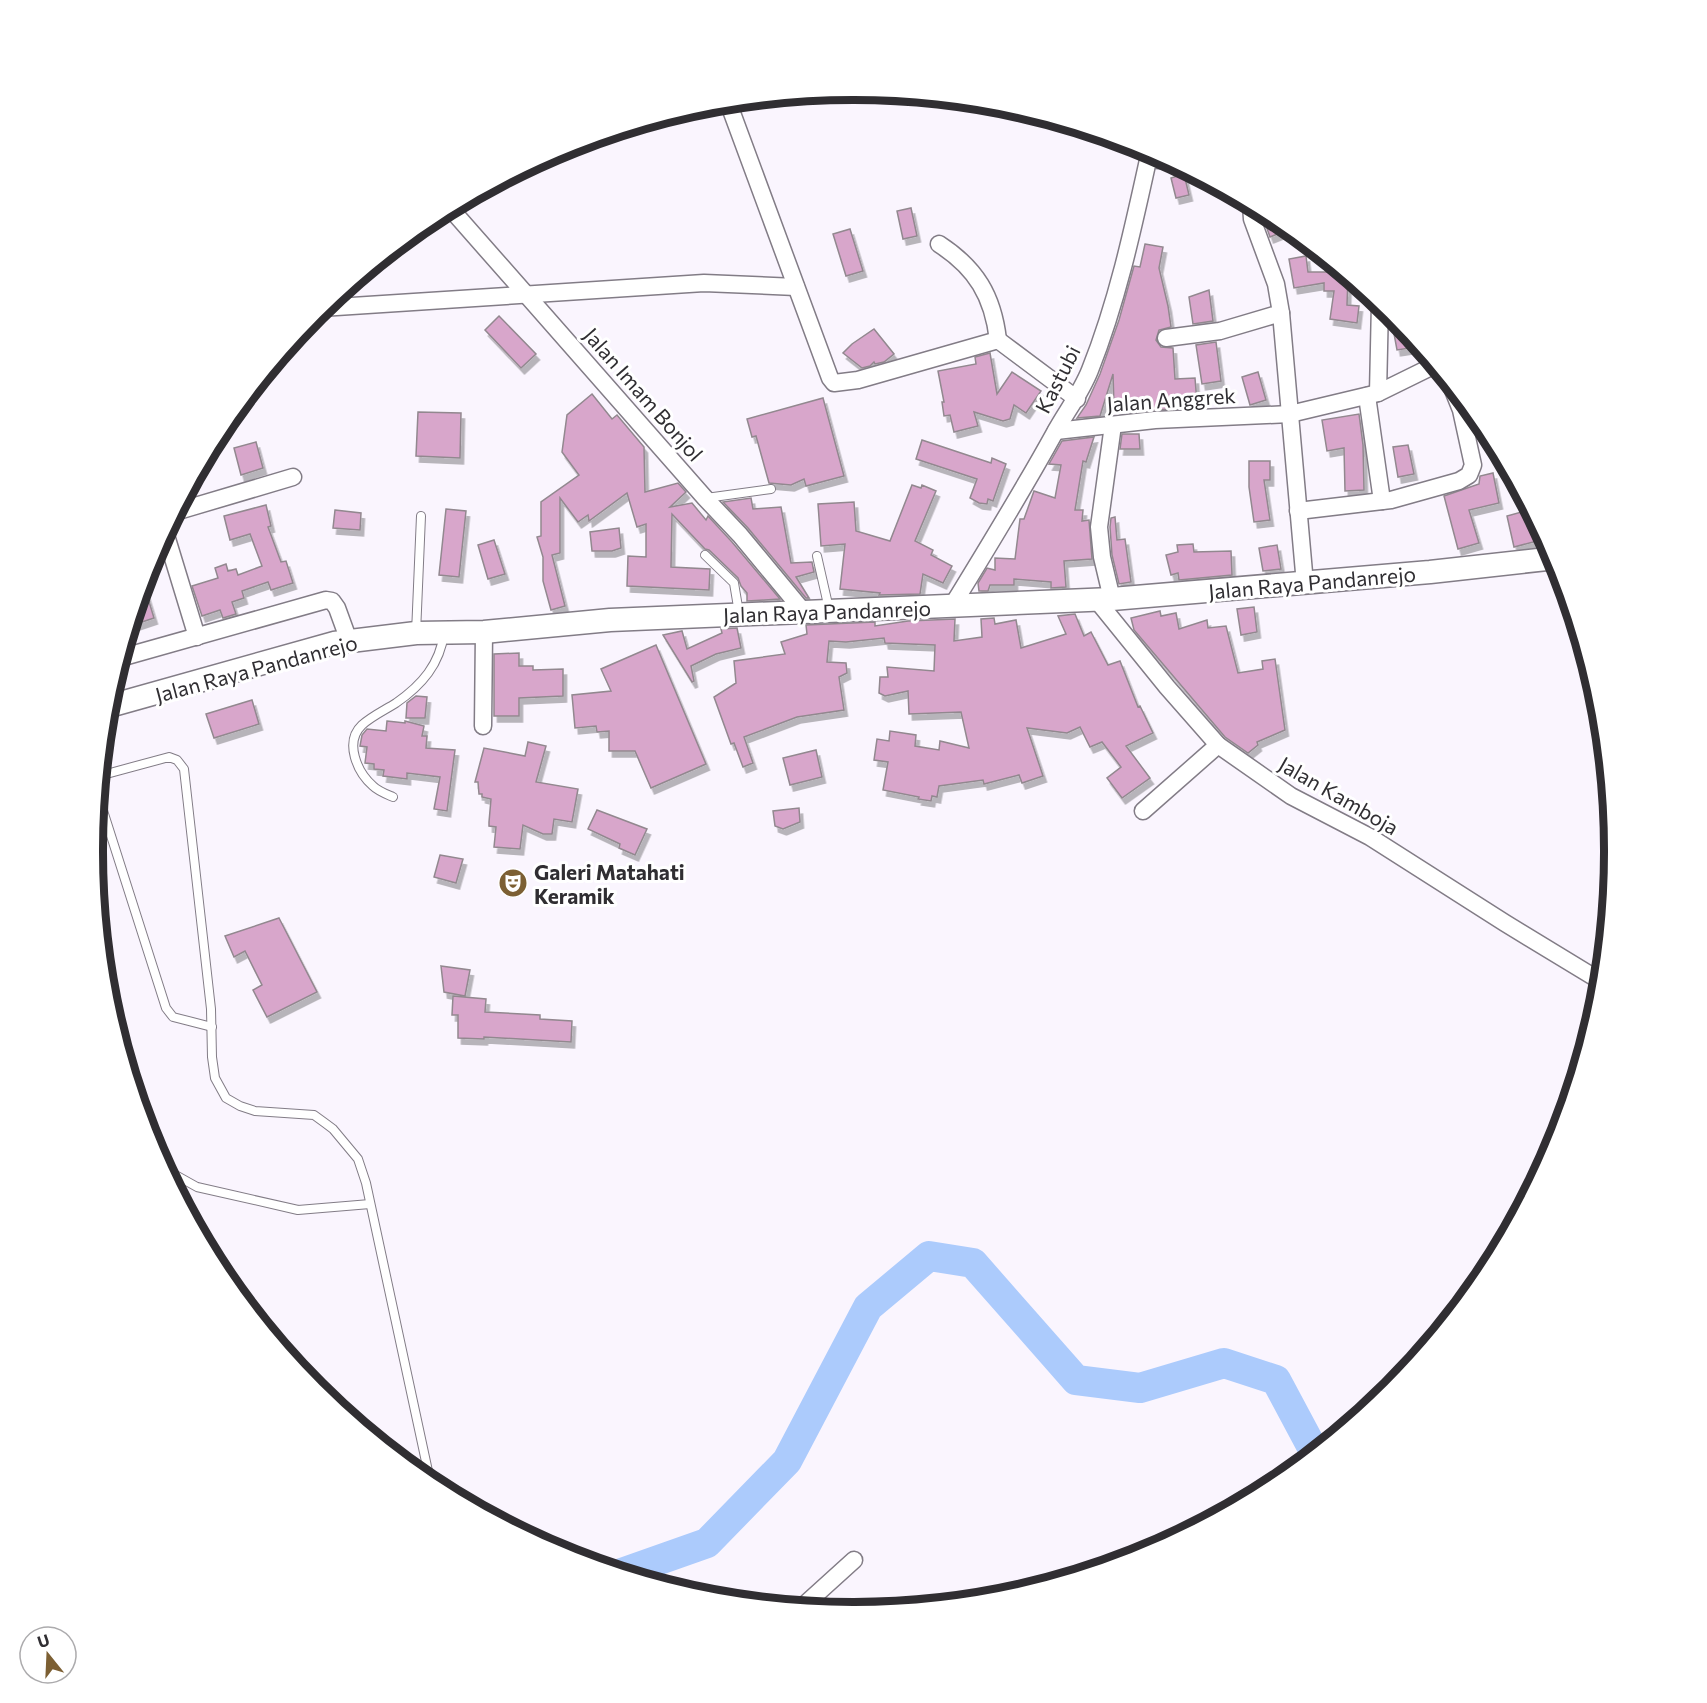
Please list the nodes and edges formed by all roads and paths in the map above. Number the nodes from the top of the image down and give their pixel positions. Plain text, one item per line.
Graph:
1 (731, 111) edge
2 (1148, 161) edge
3 (456, 215) edge
4 (1252, 215) edge
5 (939, 244) dead end
6 (796, 287) junction
7 (526, 294) junction
8 (336, 307) edge
9 (1281, 313) junction
10 (1379, 314) edge
11 (1166, 338) dead end
12 (998, 340) junction
13 (1428, 368) edge
14 (1372, 395) junction
15 (1077, 399) junction
16 (1461, 411) edge
17 (1290, 414) junction
18 (1113, 425) junction
19 (1056, 431) junction
20 (293, 477) dead end
21 (771, 489) dead end
22 (705, 498) junction
23 (1382, 501) junction
24 (185, 509) edge
25 (1298, 511) junction
26 (421, 516) dead end
27 (169, 544) edge
28 (705, 555) dead end
29 (817, 556) dead end
30 (1545, 559) edge
31 (1305, 584) junction
32 (1103, 598) junction
33 (952, 606) junction
34 (829, 610) junction
35 (803, 611) junction
36 (739, 614) junction
37 (484, 632) junction
38 (416, 633) junction
39 (444, 633) junction
40 (197, 637) junction
41 (349, 640) junction
42 (128, 656) edge
43 (117, 704) edge
44 (483, 726) dead end
45 (1218, 745) junction
46 (107, 774) edge
47 (393, 797) dead end
48 (1143, 811) dead end
49 (104, 812) edge
50 (1594, 977) edge
51 (212, 1027) junction
52 (176, 1175) edge
53 (370, 1204) junction
54 (428, 1470) edge
55 (854, 1560) dead end
56 (809, 1601) edge

1 - 6 street
2 - 15 street, Kastubi
3 - 7 street, Jalan Imam Bonjol
4 - 9 street
5 - 12 street
6 - 7 street
6 - 12 street
7 - 8 street
7 - 22 street, Jalan Imam Bonjol
9 - 11 street
9 - 17 street
10 - 14 street
12 - 15 street
13 - 14 street, Jalan Anggrek
14 - 17 street, Jalan Anggrek
14 - 23 street
15 - 19 street, Kastubi
16 - 23 street
17 - 18 street, Jalan Anggrek
17 - 25 street
18 - 19 street, Jalan Anggrek
18 - 32 street
19 - 33 street, Kastubi
20 - 24 street
21 - 22 lane
22 - 35 street, Jalan Imam Bonjol
23 - 25 street
25 - 31 street
26 - 38 lane
27 - 40 street
28 - 36 lane
29 - 34 lane
30 - 31 main road, Jalan Raya Pandanrejo
31 - 32 main road, Jalan Raya Pandanrejo
32 - 33 main road, Jalan Raya Pandanrejo
32 - 45 street, Jalan Kamboja
33 - 34 main road, Jalan Raya Pandanrejo
34 - 35 main road, Jalan Raya Pandanrejo
35 - 36 main road, Jalan Raya Pandanrejo
36 - 37 main road, Jalan Raya Pandanrejo
37 - 39 main road, Jalan Raya Pandanrejo
37 - 44 street
38 - 39 main road, Jalan Raya Pandanrejo
38 - 41 main road, Jalan Raya Pandanrejo
39 - 47 lane
40 - 41 street
40 - 42 street
41 - 43 main road, Jalan Raya Pandanrejo
45 - 48 street
45 - 50 street, Jalan Kamboja
46 - 51 lane
49 - 51 lane
51 - 53 lane
52 - 53 lane
53 - 54 lane
55 - 56 street

